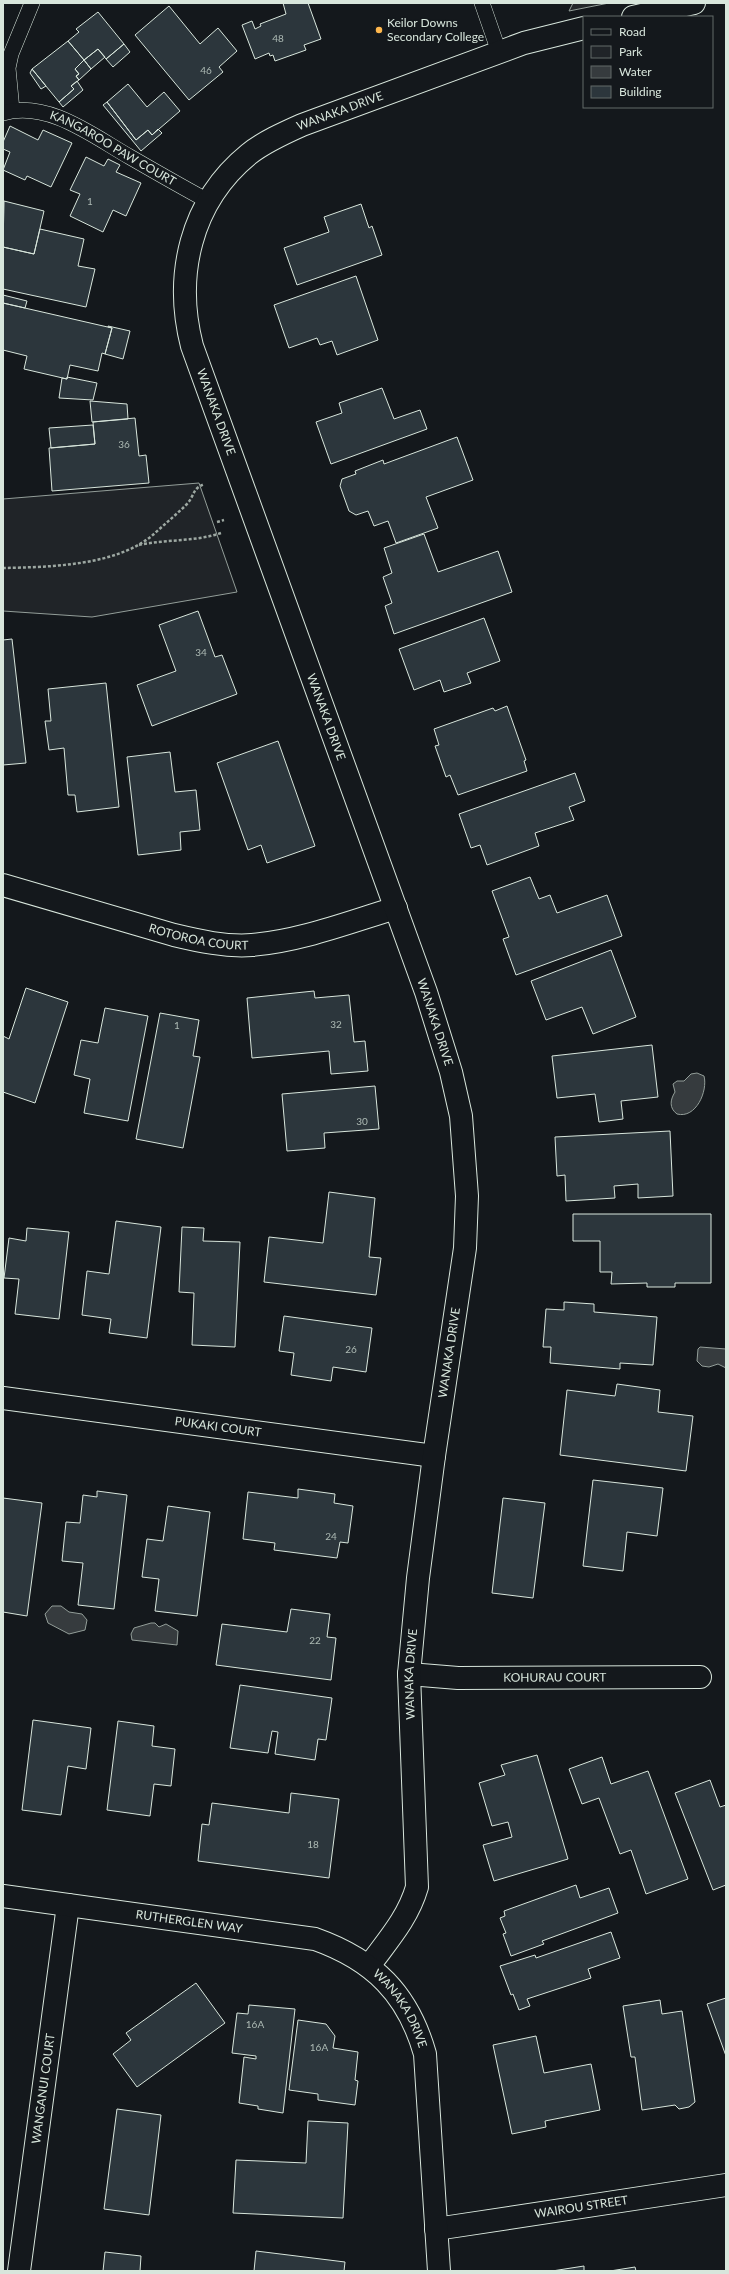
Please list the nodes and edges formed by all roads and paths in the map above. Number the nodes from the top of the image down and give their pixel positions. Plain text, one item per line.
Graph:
1 (32, 3) edge
2 (482, 3) edge
3 (694, 3) edge
4 (637, 16) edge
5 (583, 28) edge
6 (499, 52) junction
7 (8, 111) edge
8 (208, 201) junction
9 (204, 484) dead end
10 (221, 533) dead end
11 (137, 546) junction
12 (3, 568) edge
13 (3, 885) edge
14 (396, 908) junction
15 (3, 1398) edge
16 (434, 1456) junction
17 (409, 1674) junction
18 (700, 1677) dead end
19 (3, 1896) edge
20 (68, 1905) junction
21 (369, 1966) junction
22 (726, 2185) edge
23 (436, 2229) junction
24 (19, 2271) edge
25 (439, 2271) edge

1 - 7 lane, KANGAROO PAW COURT
2 - 6 lane
3 - 4 street
5 - 6 street, WANAKA DRIVE
6 - 8 street, WANAKA DRIVE
7 - 8 lane, KANGAROO PAW COURT
8 - 14 street, WANAKA DRIVE
9 - 11 path
10 - 11 path
11 - 12 path
13 - 14 street, ROTOROA COURT
14 - 16 street, WANAKA DRIVE
15 - 16 street, PUKAKI COURT
16 - 17 street, WANAKA DRIVE
17 - 18 street, KOHURAU COURT
17 - 21 street, WANAKA DRIVE
19 - 20 street, RUTHERGLEN WAY
20 - 21 street, RUTHERGLEN WAY
20 - 24 street, WANGANUI COURT
21 - 23 street, WANAKA DRIVE
22 - 23 street, WAIROU STREET
23 - 25 street, WANAKA DRIVE

